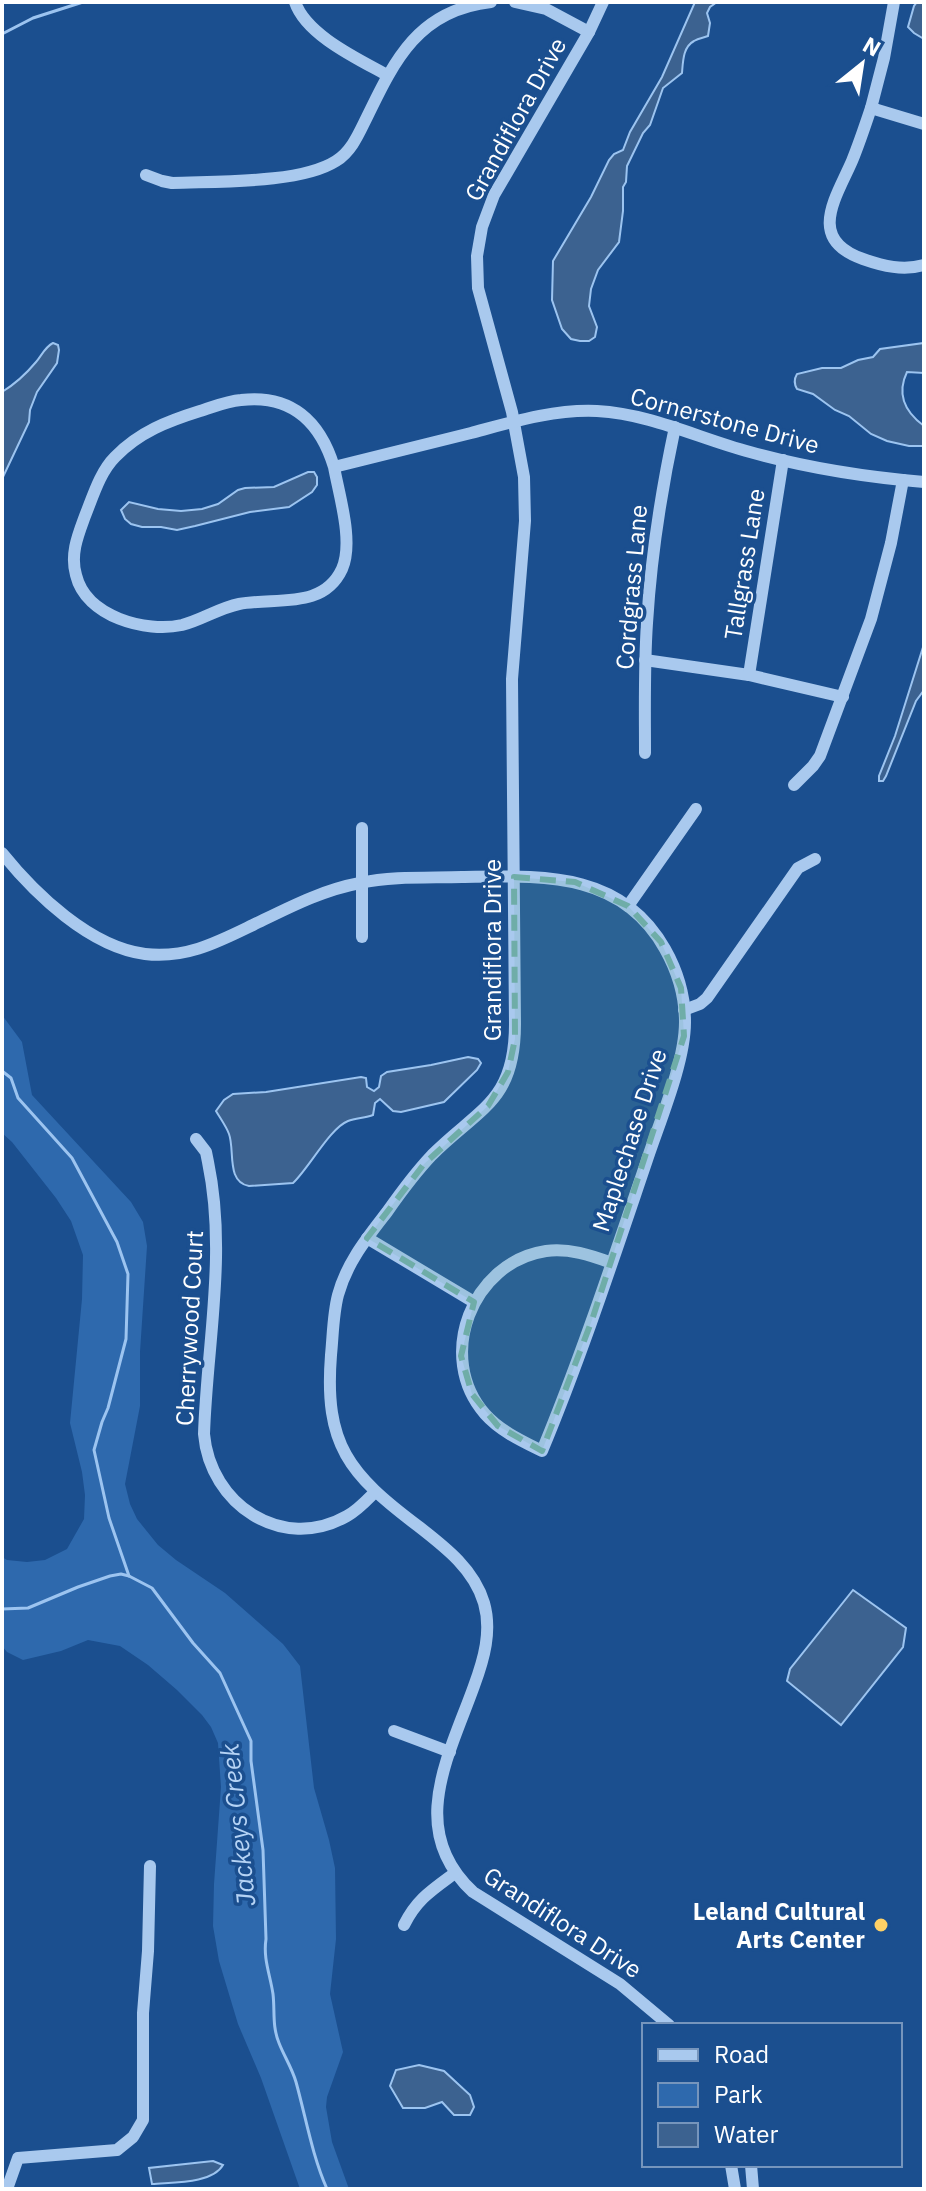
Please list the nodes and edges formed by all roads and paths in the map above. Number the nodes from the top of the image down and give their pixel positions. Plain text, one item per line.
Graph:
1 (295, 2) edge
2 (491, 2) edge
3 (515, 2) edge
4 (603, 2) edge
5 (894, 2) edge
6 (589, 32) junction
7 (387, 75) junction
8 (871, 108) junction
9 (924, 124) edge
10 (146, 175) dead end
11 (924, 265) edge
12 (515, 422) junction
13 (675, 427) junction
14 (783, 460) junction
15 (334, 467) junction
16 (903, 480) junction
17 (924, 482) edge
18 (645, 660) junction
19 (749, 675) junction
20 (843, 697) junction
21 (645, 753) dead end
22 (794, 785) dead end
23 (696, 809) dead end
24 (362, 828) dead end
25 (2, 853) edge
26 (815, 859) dead end
27 (514, 877) junction
28 (362, 882) junction
29 (628, 906) junction
30 (362, 937) dead end
31 (684, 1010) junction
32 (196, 1139) dead end
33 (367, 1238) junction
34 (612, 1263) junction
35 (474, 1302) junction
36 (375, 1492) junction
37 (394, 1731) dead end
38 (450, 1752) junction
39 (150, 1866) dead end
40 (455, 1873) junction
41 (404, 1925) dead end
42 (667, 2023) edge
43 (731, 2167) edge
44 (751, 2167) edge
45 (7, 2189) edge
46 (735, 2189) edge
47 (753, 2189) edge

1 - 7 street
2 - 7 street
3 - 6 street
4 - 6 street, Grandiflora Drive
5 - 8 street
6 - 12 street, Grandiflora Drive
7 - 10 street
8 - 9 street
8 - 11 street
12 - 13 street, Cornerstone Drive
12 - 15 street, Cornerstone Drive
12 - 27 street, Grandiflora Drive
13 - 14 street, Cornerstone Drive
13 - 18 street, Cordgrass Lane
14 - 16 street, Cornerstone Drive
14 - 19 street, Tallgrass Lane
15 - 15 street
16 - 17 street, Cornerstone Drive
16 - 20 street
18 - 19 street
18 - 21 street, Cordgrass Lane
19 - 20 street
20 - 22 street
23 - 29 street
24 - 28 street
25 - 28 street, Maplechase Drive
26 - 31 street
27 - 28 street, Maplechase Drive
27 - 29 street, Maplechase Drive
27 - 33 street, Grandiflora Drive
28 - 30 street
29 - 31 street, Maplechase Drive
31 - 34 street, Maplechase Drive
32 - 36 street, Cherrywood Court
33 - 35 street
33 - 36 street, Grandiflora Drive
34 - 35 street
34 - 35 street, Maplechase Drive
36 - 38 street, Grandiflora Drive
37 - 38 street
38 - 40 street, Grandiflora Drive
39 - 45 street
40 - 41 street
40 - 42 street, Grandiflora Drive
43 - 46 street
44 - 47 street

